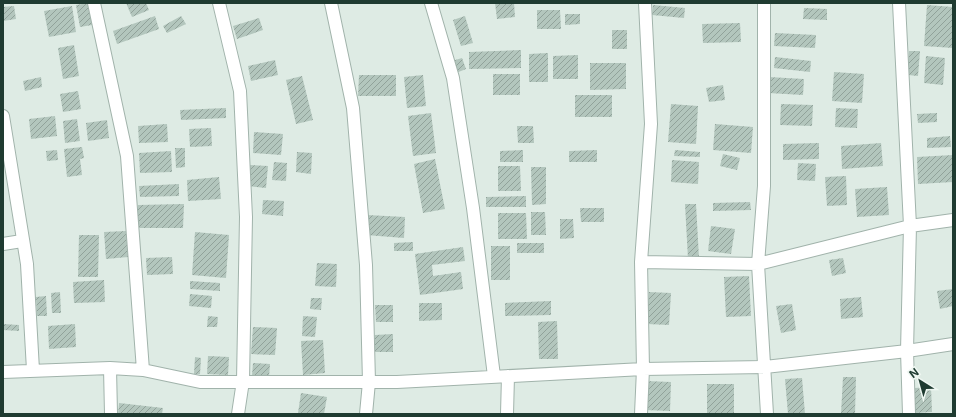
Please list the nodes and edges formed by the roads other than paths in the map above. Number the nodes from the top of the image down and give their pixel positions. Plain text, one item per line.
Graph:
1 (94, 3) edge
2 (218, 3) edge
3 (331, 3) edge
4 (431, 3) edge
5 (645, 3) edge
6 (764, 3) edge
7 (899, 3) edge
8 (3, 116) edge
9 (953, 220) edge
10 (910, 226) junction
11 (22, 241) junction
12 (3, 244) edge
13 (642, 262) junction
14 (758, 264) junction
15 (953, 344) edge
16 (907, 351) junction
17 (765, 367) junction
18 (110, 368) junction
19 (643, 369) junction
20 (33, 370) junction
21 (143, 370) junction
22 (3, 372) edge
23 (494, 376) junction
24 (508, 376) junction
25 (243, 381) junction
26 (369, 382) junction
27 (111, 414) edge
28 (238, 414) edge
29 (366, 414) edge
30 (507, 414) edge
31 (641, 414) edge
32 (767, 414) edge
33 (909, 414) edge

1 - 21 street
2 - 25 street
3 - 26 street
4 - 23 street
5 - 13 street
6 - 14 street
7 - 10 street
8 - 11 street
9 - 10 street
10 - 14 street
10 - 16 street
11 - 12 street
11 - 20 street
13 - 14 street
13 - 19 street
14 - 17 street
15 - 16 street
16 - 17 street
16 - 33 street
17 - 19 street
17 - 32 street
18 - 20 street
18 - 21 street
18 - 27 street
19 - 24 street
19 - 31 street
20 - 22 street
21 - 25 street
23 - 24 street
23 - 26 street
24 - 30 street
25 - 26 street
25 - 28 street
26 - 29 street

